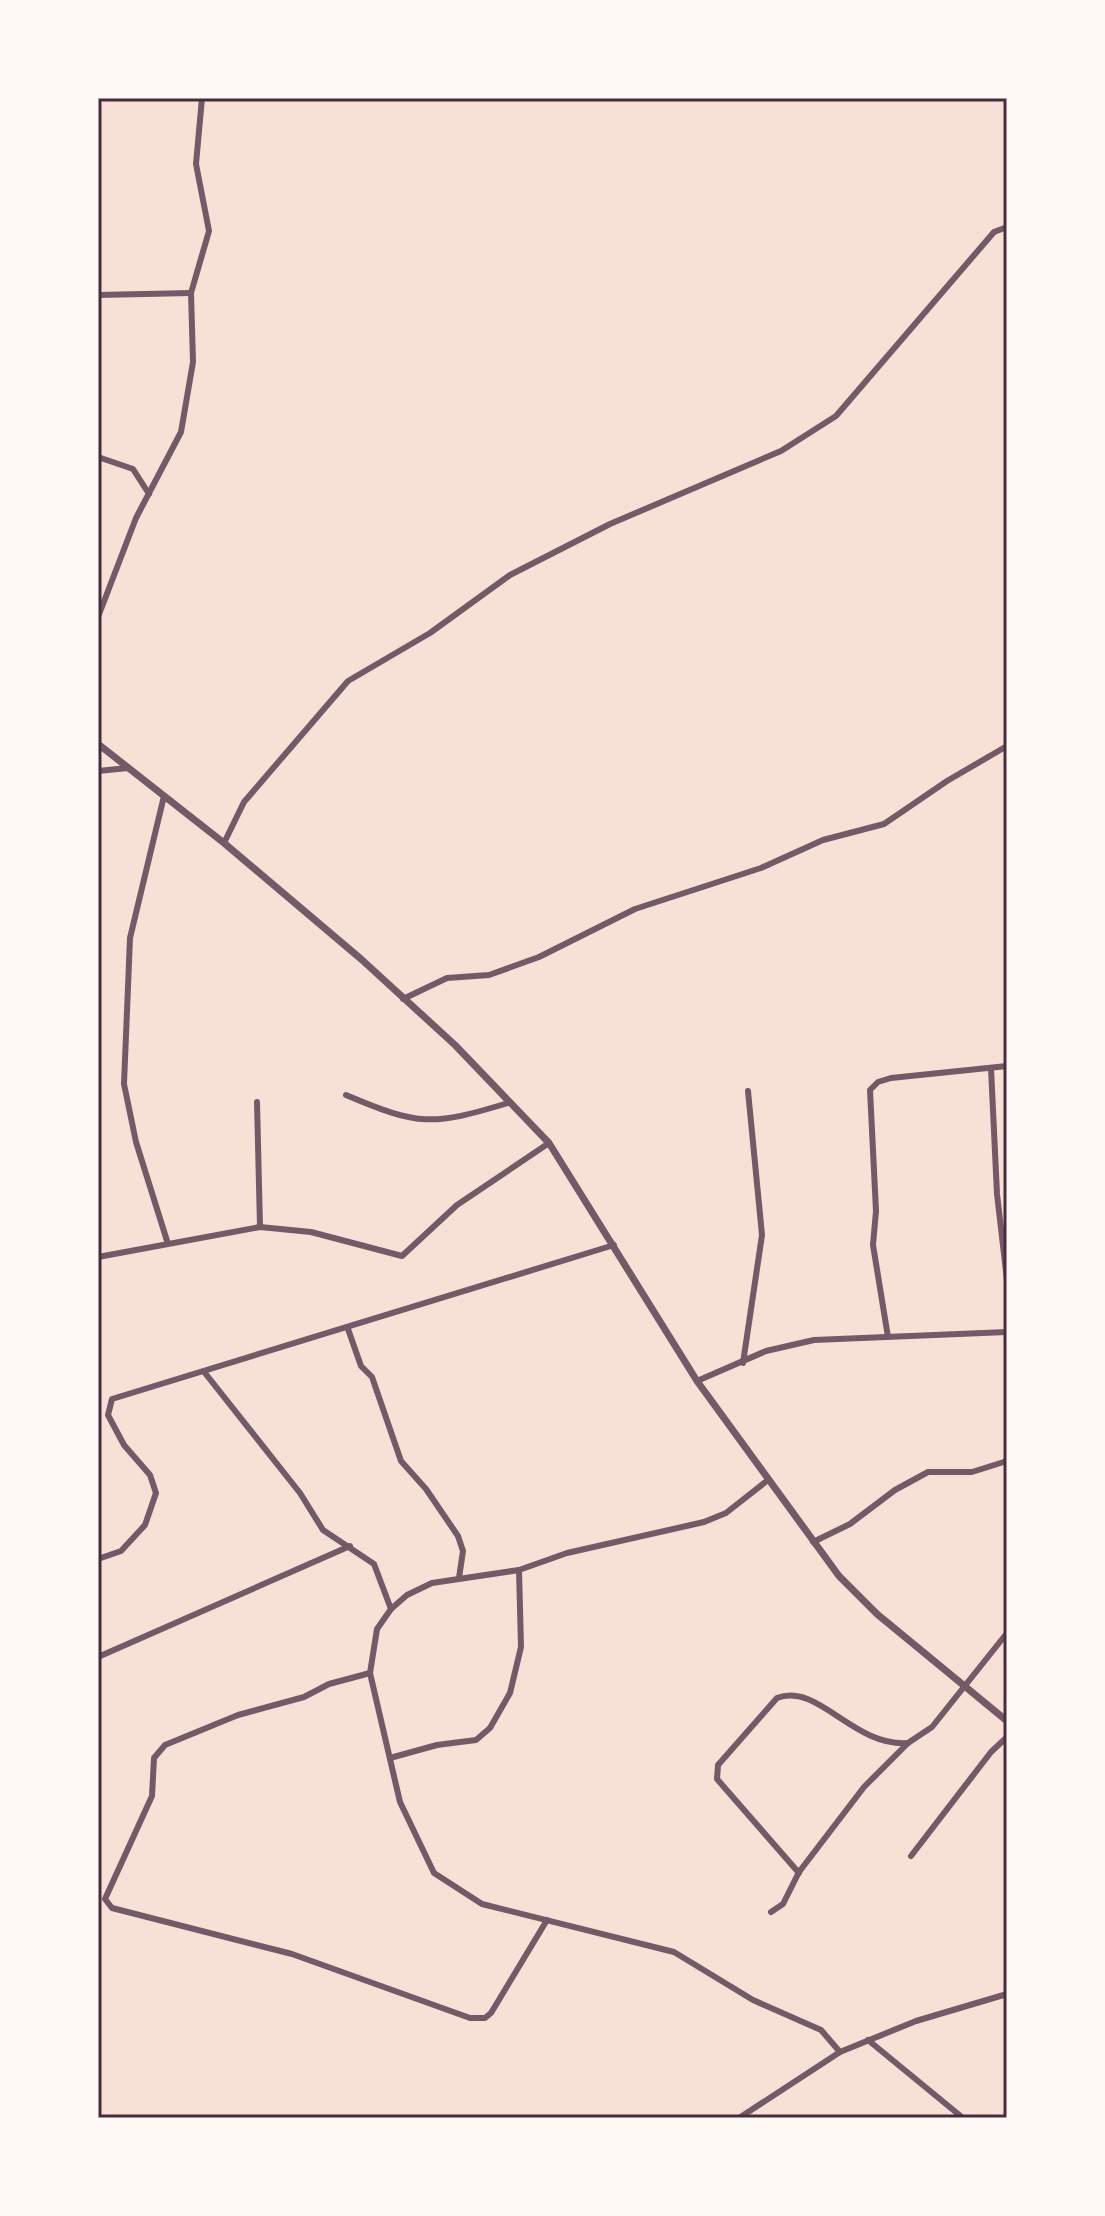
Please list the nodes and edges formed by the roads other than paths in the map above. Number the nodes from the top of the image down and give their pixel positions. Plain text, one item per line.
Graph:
1 (202, 98) edge
2 (1007, 227) edge
3 (191, 293) junction
4 (98, 295) edge
5 (98, 457) edge
6 (149, 494) junction
7 (98, 617) edge
8 (98, 744) edge
9 (1007, 746) edge
10 (128, 768) junction
11 (98, 771) edge
12 (164, 796) junction
13 (224, 843) junction
14 (403, 999) junction
15 (1007, 1066) edge
16 (991, 1068) junction
17 (748, 1091) dead end
18 (346, 1095) dead end
19 (257, 1102) dead end
20 (508, 1103) junction
21 (549, 1143) junction
22 (260, 1227) junction
23 (168, 1244) junction
24 (614, 1245) junction
25 (98, 1257) edge
26 (1007, 1280) edge
27 (348, 1329) junction
28 (1007, 1332) edge
29 (888, 1337) junction
30 (743, 1363) junction
31 (205, 1373) junction
32 (697, 1381) junction
33 (98, 1412) edge
34 (108, 1415) junction
35 (1005, 1463) edge
36 (768, 1480) junction
37 (813, 1542) junction
38 (350, 1546) junction
39 (98, 1559) edge
40 (519, 1570) junction
41 (459, 1578) junction
42 (391, 1609) junction
43 (1007, 1633) edge
44 (98, 1657) edge
45 (370, 1673) junction
46 (965, 1689) junction
47 (1007, 1721) edge
48 (1007, 1737) edge
49 (908, 1743) junction
50 (390, 1758) junction
51 (911, 1856) dead end
52 (799, 1873) junction
53 (771, 1912) dead end
54 (547, 1920) junction
55 (1007, 1994) edge
56 (868, 2040) junction
57 (840, 2052) junction
58 (739, 2118) edge
59 (963, 2118) edge

1 - 3 street
2 - 13 street
3 - 4 street
3 - 6 street
5 - 6 street
6 - 7 street
8 - 10 street
9 - 14 street
10 - 11 street
10 - 12 street
12 - 13 street
12 - 23 street
13 - 14 street
14 - 20 street
15 - 16 street
16 - 26 street
16 - 29 street
17 - 30 street
18 - 20 street
19 - 22 street
20 - 21 street
21 - 22 street
21 - 24 street
22 - 23 street
23 - 25 street
24 - 27 street
24 - 32 street
27 - 31 street
27 - 41 street
28 - 29 street
29 - 30 street
30 - 32 street
31 - 34 street
31 - 38 street
32 - 36 street
33 - 34 street
34 - 39 street
35 - 37 street
36 - 37 street
36 - 40 street
37 - 46 street
38 - 42 street
38 - 44 street
40 - 41 street
40 - 50 street
41 - 42 street
42 - 45 street
43 - 46 street
45 - 50 street
45 - 54 street
46 - 47 street
46 - 49 street
48 - 51 street
49 - 52 street
49 - 52 street
50 - 54 street
52 - 53 street
54 - 57 street
55 - 56 street
56 - 57 street
56 - 59 street
57 - 58 street

